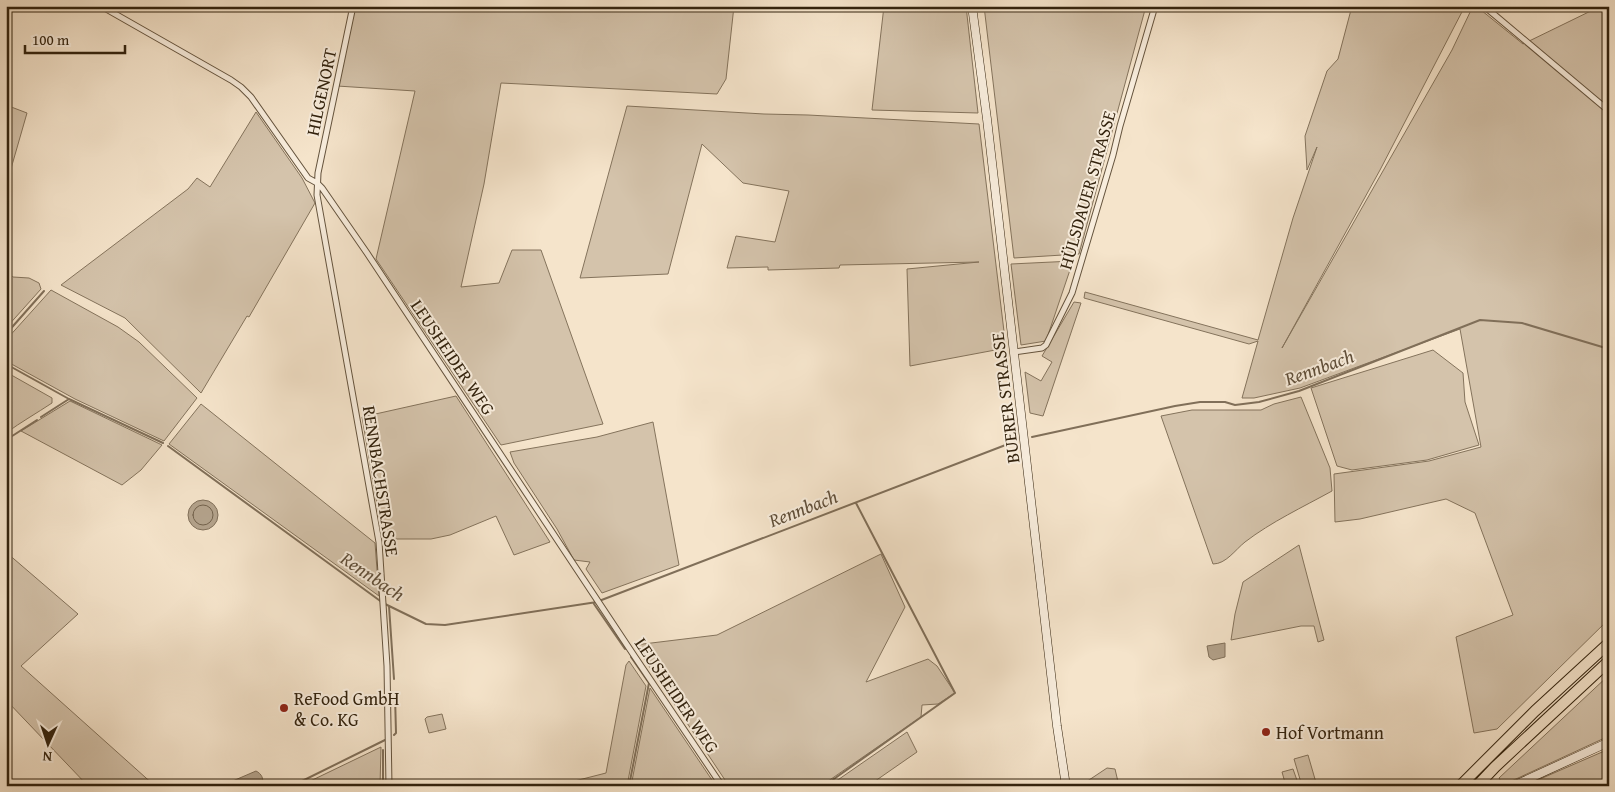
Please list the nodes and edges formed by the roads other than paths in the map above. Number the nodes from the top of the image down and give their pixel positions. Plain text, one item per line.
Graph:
1 (101, 6) edge
2 (353, 6) edge
3 (972, 6) edge
4 (1155, 6) edge
5 (1484, 6) edge
6 (1609, 111) edge
7 (317, 183) junction
8 (1014, 352) junction
9 (1609, 643) edge
10 (1609, 661) edge
11 (1609, 742) edge
12 (389, 786) edge
13 (722, 786) edge
14 (1066, 786) edge
15 (1460, 786) edge
16 (1477, 786) edge
17 (1513, 786) edge

1 - 7 street, LEUSHEIDER WEG
2 - 7 street, HILGENORT
3 - 8 main road, BUERER STRASSE
4 - 8 street, HÜLSDAUER STRASSE
5 - 6 street
7 - 12 street, RENNBACHSTRASSE
7 - 13 street, LEUSHEIDER WEG
8 - 14 main road, BUERER STRASSE
9 - 15 highway
10 - 16 highway
11 - 17 main road

